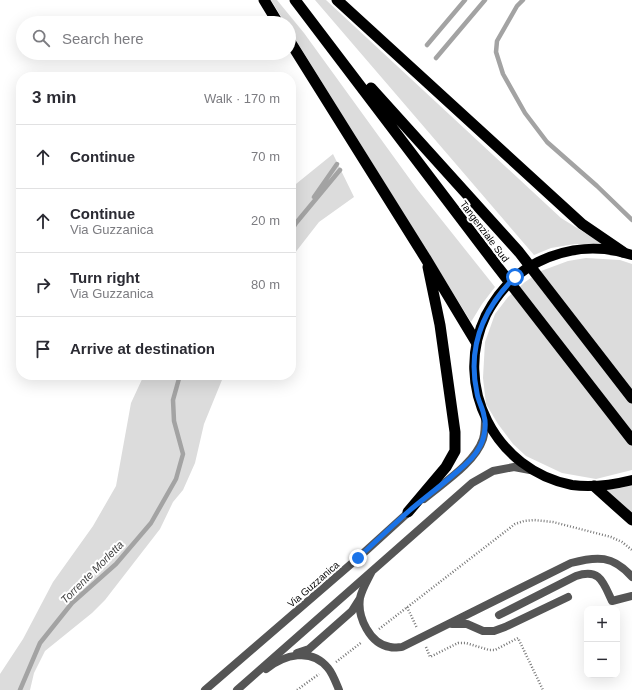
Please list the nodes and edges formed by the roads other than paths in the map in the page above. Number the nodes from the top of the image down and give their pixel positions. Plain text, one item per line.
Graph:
1 (264, 0) edge
2 (295, 0) edge
3 (337, 0) edge
4 (274, 16) edge
5 (322, 34) junction
6 (296, 51) edge
7 (627, 253) edge
8 (426, 258) junction
9 (476, 342) junction
10 (632, 398) edge
11 (485, 417) junction
12 (632, 440) edge
13 (534, 470) junction
14 (632, 480) edge
15 (594, 486) junction
16 (408, 512) junction
17 (632, 520) edge
18 (371, 572) junction
19 (632, 577) edge
20 (632, 596) edge
21 (568, 597) dead end
22 (360, 598) junction
23 (498, 615) dead end
24 (449, 624) junction
25 (291, 656) junction
26 (244, 684) junction
27 (205, 690) edge
28 (237, 690) edge
29 (340, 690) edge

1 - 4 highway
2 - 5 highway, Tangenziale Sud
3 - 7 highway
5 - 10 highway, Tangenziale Sud
5 - 12 highway, Tangenziale Sud
6 - 8 highway
7 - 9 main road
8 - 9 highway
8 - 16 highway
9 - 11 main road
11 - 13 main road
11 - 16 street, Via Guzzanica
13 - 15 main road
13 - 18 street
14 - 15 main road
15 - 17 highway
16 - 27 street, Via Guzzanica
18 - 22 street
18 - 26 street
19 - 24 street
20 - 23 street
21 - 24 street
22 - 24 street
22 - 25 street
25 - 26 street
25 - 29 street
26 - 28 street

